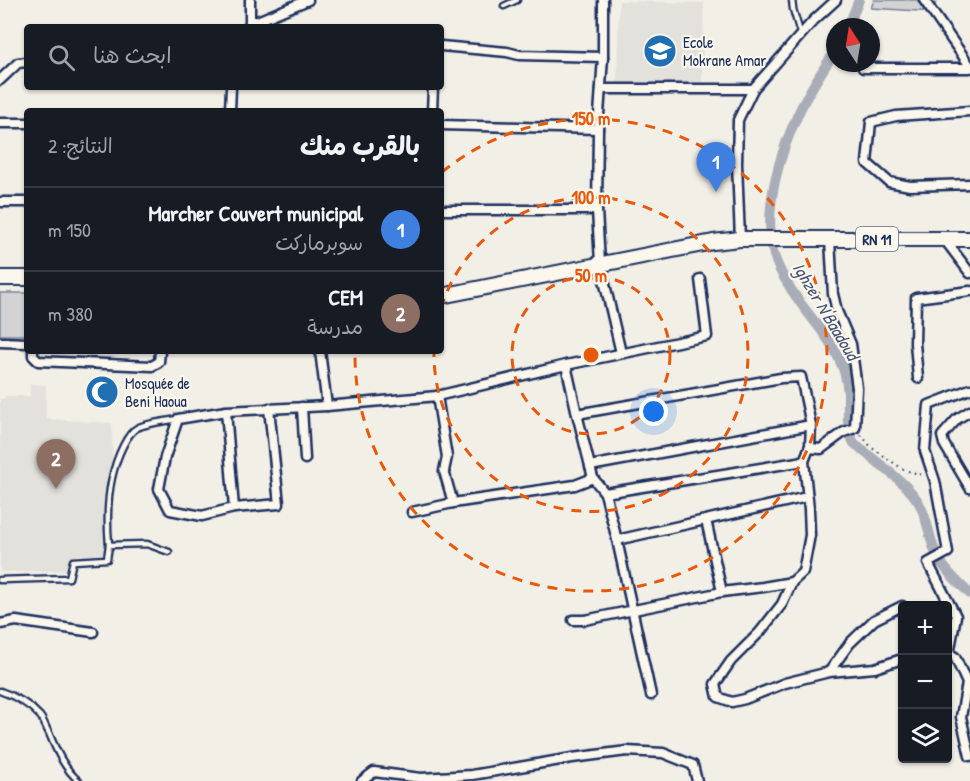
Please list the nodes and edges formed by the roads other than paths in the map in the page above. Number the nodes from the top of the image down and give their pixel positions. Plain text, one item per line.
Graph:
1 (250, 0) edge
2 (308, 0) edge
3 (517, 0) edge
4 (603, 0) edge
5 (792, 0) edge
6 (836, 0) edge
7 (924, 0) edge
8 (504, 6) dead end
9 (249, 24) edge
10 (254, 24) edge
11 (801, 36) junction
12 (444, 46) edge
13 (603, 57) junction
14 (24, 62) edge
15 (970, 67) edge
16 (880, 68) edge
17 (0, 80) edge
18 (601, 89) junction
19 (231, 90) edge
20 (433, 90) edge
21 (753, 90) junction
22 (230, 108) edge
23 (432, 108) edge
24 (970, 111) edge
25 (0, 123) edge
26 (24, 123) edge
27 (444, 125) edge
28 (598, 129) junction
29 (970, 183) edge
30 (0, 202) edge
31 (24, 202) edge
32 (444, 210) edge
33 (597, 210) junction
34 (745, 239) junction
35 (830, 239) junction
36 (970, 239) edge
37 (945, 240) junction
38 (600, 263) junction
39 (970, 273) edge
40 (0, 278) edge
41 (24, 278) edge
42 (700, 279) dead end
43 (970, 291) edge
44 (444, 295) edge
45 (0, 342) edge
46 (24, 343) edge
47 (621, 353) junction
48 (33, 354) edge
49 (160, 354) edge
50 (320, 354) edge
51 (566, 365) junction
52 (918, 378) dead end
53 (970, 389) edge
54 (437, 396) junction
55 (327, 406) junction
56 (302, 407) junction
57 (269, 408) junction
58 (226, 411) junction
59 (970, 411) edge
60 (577, 414) junction
61 (178, 419) junction
62 (811, 425) junction
63 (809, 448) junction
64 (305, 459) dead end
65 (804, 461) junction
66 (590, 466) junction
67 (593, 478) junction
68 (970, 488) edge
69 (605, 493) junction
70 (807, 497) junction
71 (453, 503) junction
72 (234, 508) junction
73 (412, 512) dead end
74 (706, 520) junction
75 (617, 540) junction
76 (109, 545) junction
77 (169, 552) dead end
78 (0, 580) edge
79 (792, 582) junction
80 (722, 592) junction
81 (948, 601) edge
82 (898, 608) edge
83 (952, 608) edge
84 (633, 610) junction
85 (573, 620) dead end
86 (0, 624) edge
87 (93, 632) dead end
88 (952, 634) edge
89 (952, 655) edge
90 (898, 661) edge
91 (829, 672) junction
92 (0, 691) edge
93 (651, 695) dead end
94 (970, 756) edge
95 (79, 781) edge
96 (362, 781) edge
97 (697, 781) edge

1 - 9 street
2 - 10 street
3 - 8 lane
4 - 13 street
5 - 11 lane
6 - 11 street
7 - 15 street
11 - 21 street
12 - 13 street
13 - 18 street
14 - 17 street
15 - 16 street
18 - 21 street
18 - 28 street
19 - 22 street
20 - 23 street
21 - 34 street
24 - 29 street
25 - 26 street
27 - 28 street
28 - 33 street
30 - 31 street
32 - 33 street
33 - 38 street
34 - 35 main road, RN 11
34 - 38 main road, RN 11
35 - 37 main road, RN 11
35 - 63 street
36 - 37 main road, RN 11
37 - 39 street
38 - 44 main road, RN 11
38 - 47 street
40 - 41 main road
42 - 47 street
43 - 52 street
45 - 46 street
47 - 51 street
48 - 49 street
50 - 55 street
51 - 54 street
51 - 60 street
53 - 81 street
54 - 55 street
54 - 71 street
55 - 56 street
56 - 57 street
56 - 64 street
57 - 58 street
57 - 72 street
58 - 61 street
58 - 72 street
59 - 68 street
60 - 62 street
60 - 66 street
61 - 72 street
61 - 76 lane
62 - 63 street
62 - 66 street
63 - 65 street
65 - 69 street
65 - 70 street
66 - 67 street
67 - 69 street
67 - 71 street
69 - 75 street
70 - 74 street
70 - 79 street
71 - 73 street
74 - 75 street
74 - 80 street
75 - 84 street
76 - 77 lane
76 - 78 lane
79 - 80 street
79 - 91 street
80 - 84 street
82 - 91 street
83 - 88 street
84 - 85 street
84 - 93 street
86 - 87 street
89 - 94 street
90 - 91 street
92 - 95 lane
96 - 97 street

